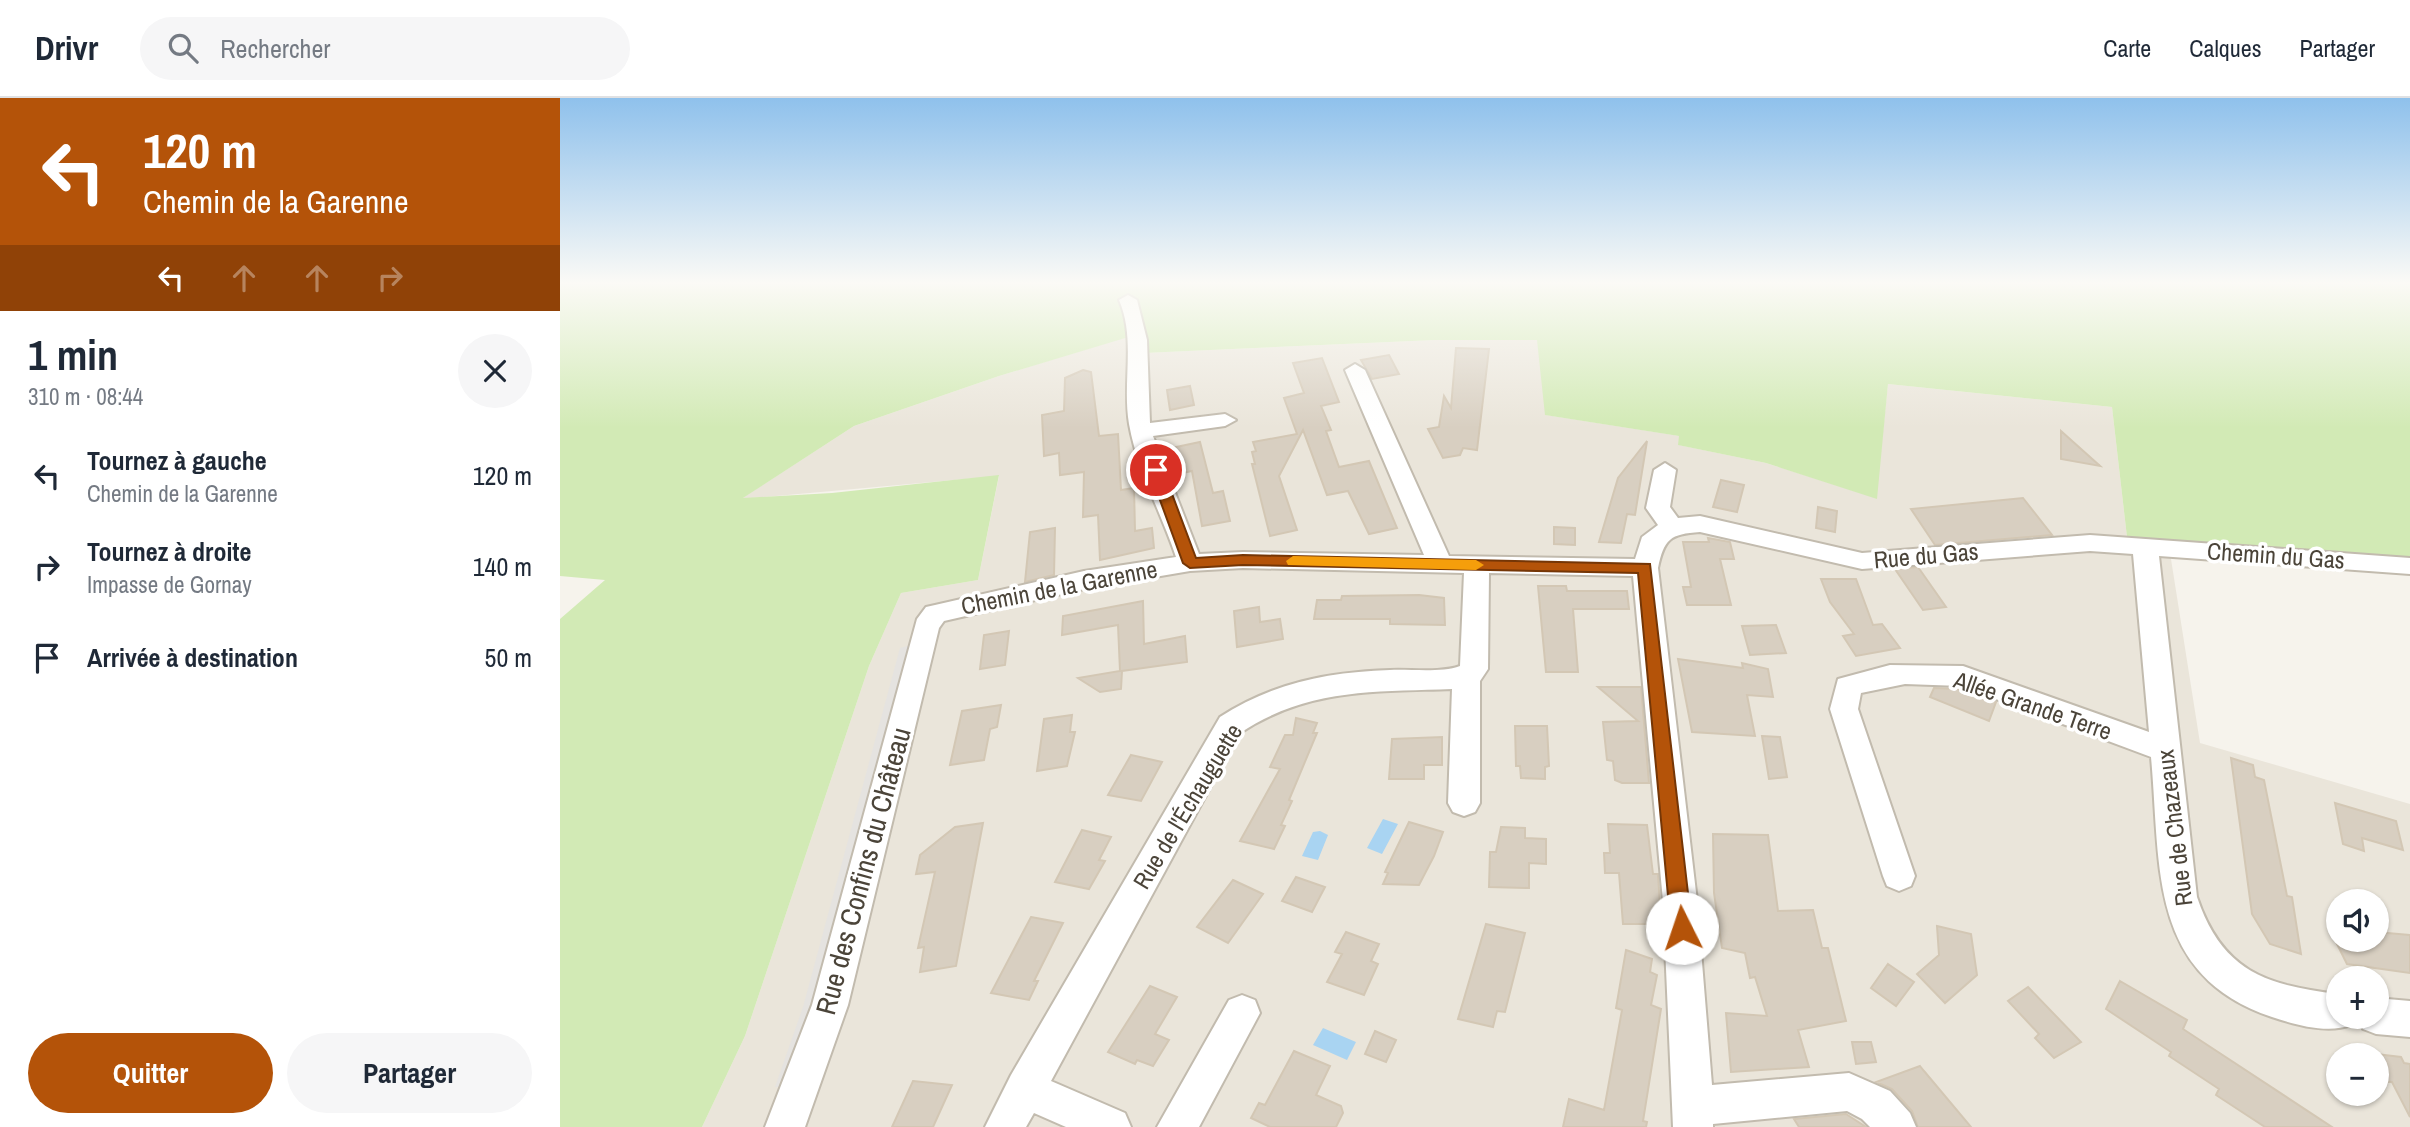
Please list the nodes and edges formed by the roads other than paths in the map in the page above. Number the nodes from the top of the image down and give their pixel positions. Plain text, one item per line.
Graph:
1 (1137, 332) edge
2 (1355, 370) dead end
3 (1225, 420) dead end
4 (1142, 431) junction
5 (1665, 470) dead end
6 (1672, 526) junction
7 (2143, 546) junction
8 (1190, 563) junction
9 (1440, 563) junction
10 (1477, 565) junction
11 (2410, 566) edge
12 (1645, 568) junction
13 (935, 614) joint
14 (1465, 678) junction
15 (2164, 749) junction
16 (1464, 803) dead end
17 (1899, 876) dead end
18 (2326, 1010) edge
19 (1242, 1013) dead end
20 (2389, 1017) edge
21 (2410, 1019) edge
22 (1025, 1090) junction
23 (1694, 1116) edge
24 (785, 1127) edge
25 (1005, 1127) edge
26 (1111, 1127) edge
27 (1177, 1127) edge
28 (1896, 1127) edge

1 - 4 street
2 - 9 street
3 - 4 street
4 - 8 street
5 - 6 street
6 - 7 street, Rue du Gas
6 - 12 street
7 - 11 street, Chemin du Gas
7 - 15 street, Rue de Chazeaux
8 - 9 street, Chemin de la Garenne
8 - 13 street, Chemin de la Garenne
9 - 10 street, Chemin de la Garenne
10 - 12 street, Chemin de la Garenne
10 - 14 street
12 - 23 street
13 - 24 street, Rue des Confins du Château
14 - 16 street
14 - 22 street, Rue de l'Échauguette
15 - 17 street, Allée Grande Terre
15 - 18 street, Rue de Chazeaux
19 - 27 street
20 - 21 street
22 - 25 street, Rue de l'Échauguette
22 - 26 street
23 - 28 street

